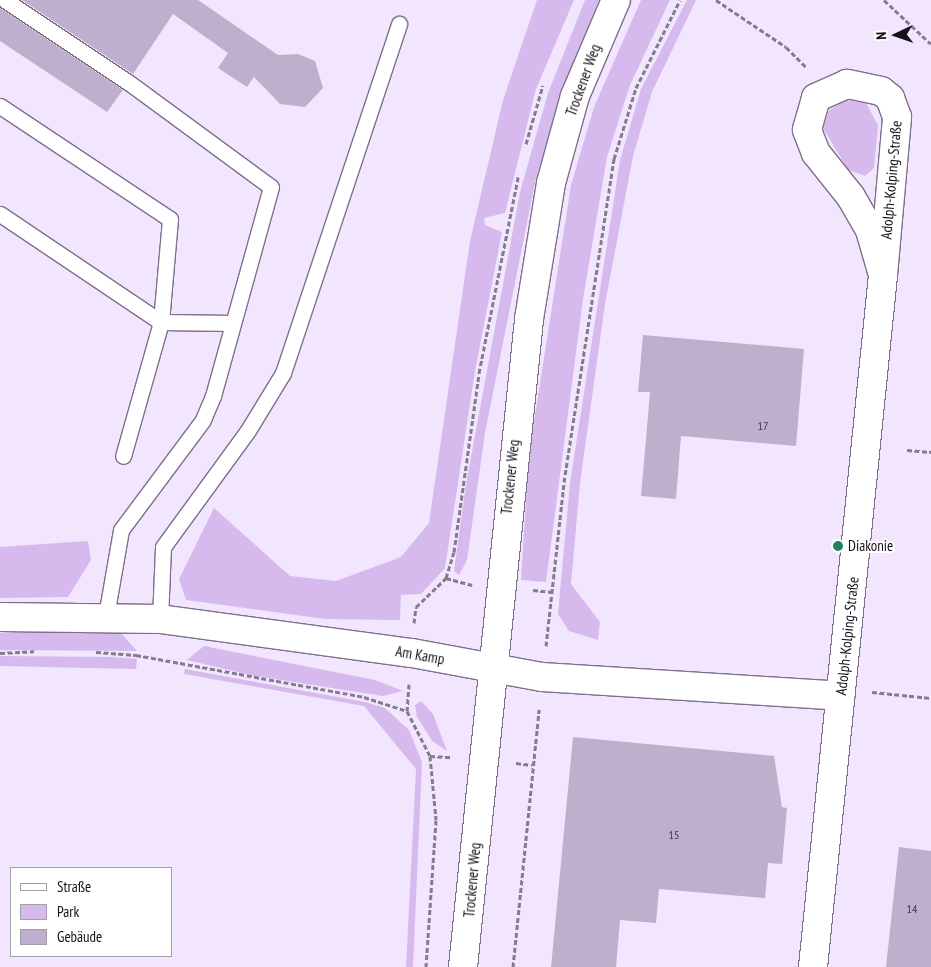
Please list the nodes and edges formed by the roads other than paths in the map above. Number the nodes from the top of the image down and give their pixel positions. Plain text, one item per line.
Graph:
1 (4, 0) edge
2 (616, 0) edge
3 (399, 24) dead end
4 (0, 106) edge
5 (0, 214) edge
6 (883, 275) junction
7 (161, 322) junction
8 (233, 323) junction
9 (123, 456) dead end
10 (106, 616) junction
11 (0, 617) edge
12 (160, 619) junction
13 (491, 668) junction
14 (840, 696) junction
15 (463, 967) edge
16 (813, 967) edge

1 - 8 lane
2 - 13 street, Trockener Weg
3 - 12 lane
4 - 7 lane
5 - 7 lane
6 - 6 street, Adolph-Kolping-Straße
6 - 14 street, Adolph-Kolping-Straße
7 - 8 lane
7 - 9 lane
8 - 10 lane
10 - 11 street, Am Kamp
10 - 12 street, Am Kamp
12 - 13 street, Am Kamp
13 - 14 street, Am Kamp
13 - 15 street, Trockener Weg
14 - 16 street, Adolph-Kolping-Straße

